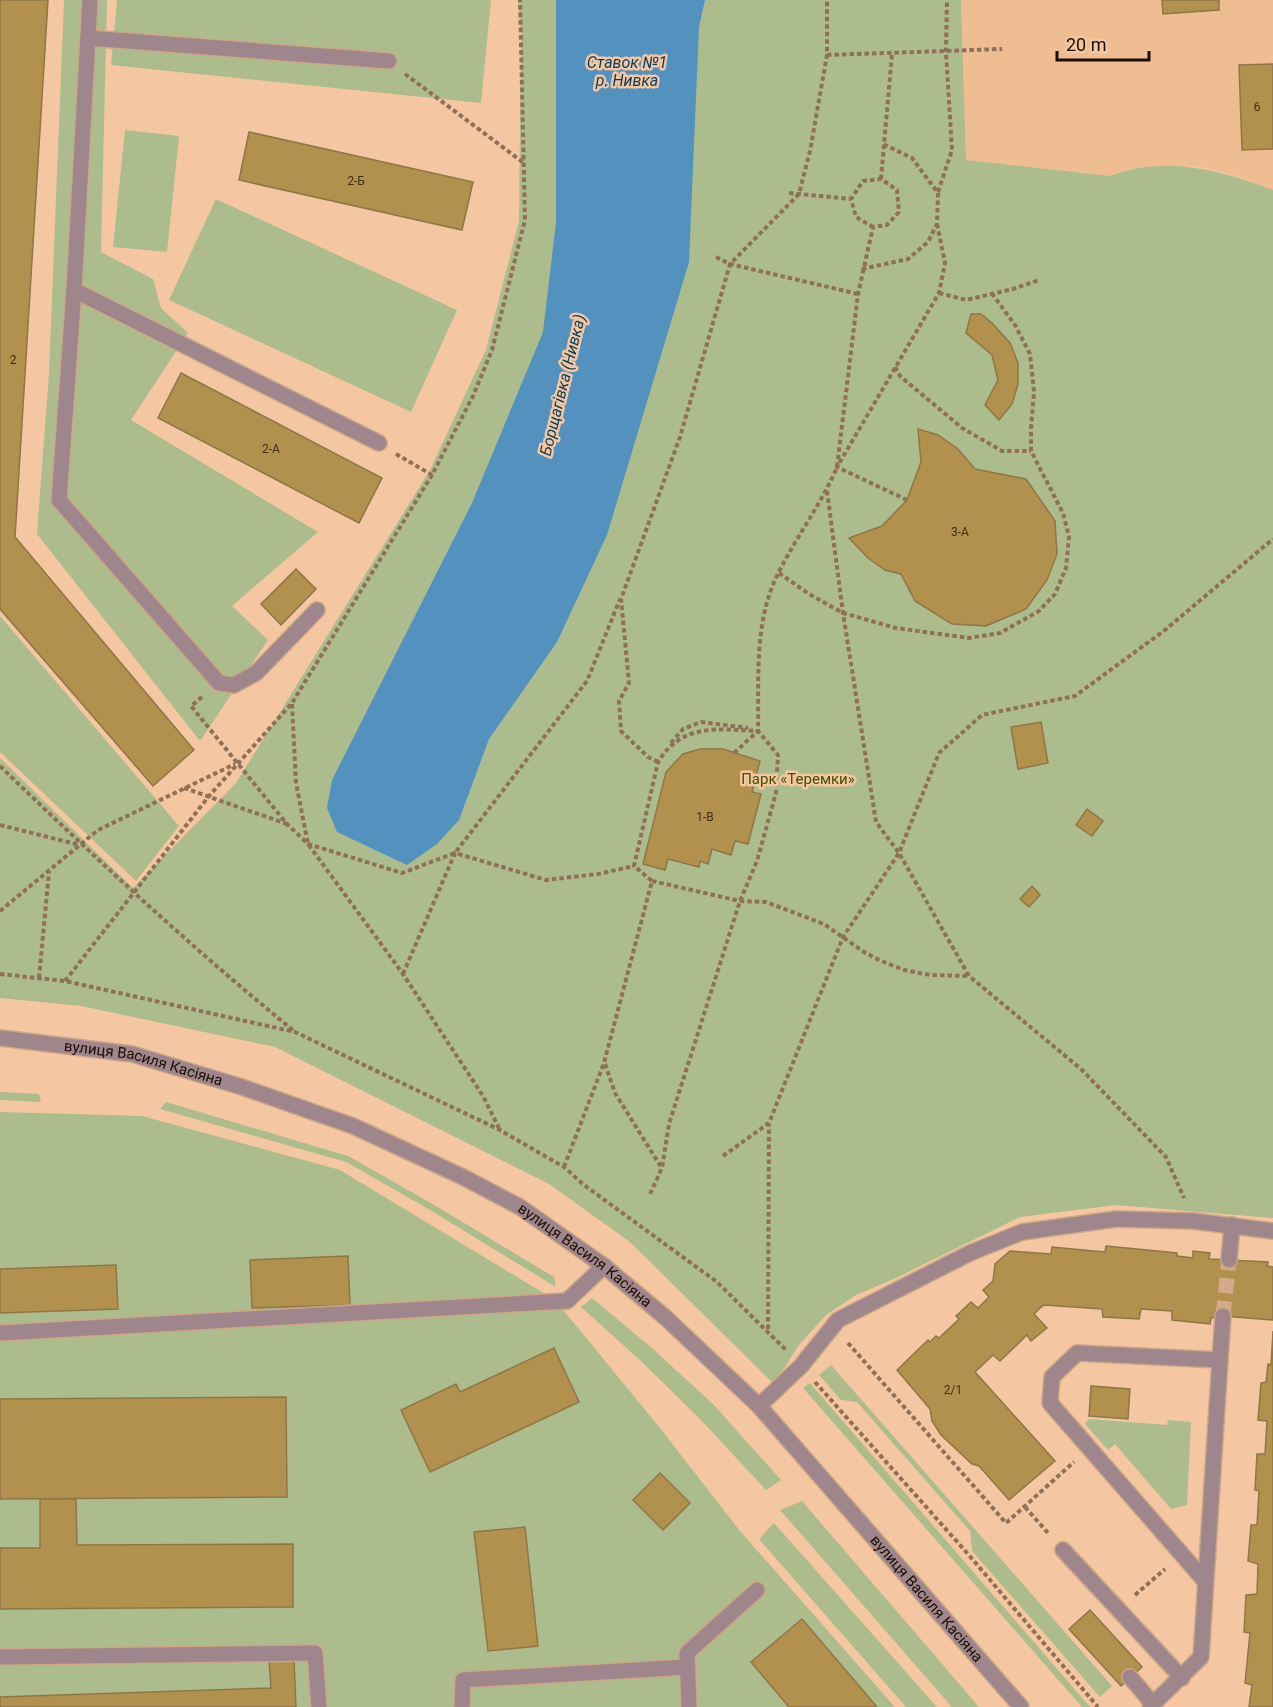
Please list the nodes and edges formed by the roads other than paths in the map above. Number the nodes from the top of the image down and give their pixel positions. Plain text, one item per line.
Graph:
1 (90, 0) edge
2 (88, 38) junction
3 (389, 61) road end
4 (74, 290) junction
5 (379, 443) road end
6 (317, 610) dead end
7 (0, 1038) edge
8 (1232, 1225) junction
9 (1273, 1231) edge
10 (1229, 1260) tunnel mouth
11 (604, 1266) junction
12 (1223, 1316) tunnel mouth
13 (0, 1334) edge
14 (1220, 1360) junction
15 (759, 1406) junction
16 (1063, 1550) road end
17 (1205, 1581) junction
18 (757, 1590) dead end
19 (0, 1657) edge
20 (688, 1667) junction
21 (1130, 1677) dead end
22 (1182, 1678) junction
23 (1152, 1706) edge
24 (319, 1707) edge
25 (462, 1707) edge
26 (689, 1707) edge
27 (1021, 1707) edge

1 - 2 street
2 - 3 street
2 - 4 street
4 - 5 street
4 - 6 street
7 - 11 street, вулиця Василя Касіяна
8 - 9 street
8 - 10 street
8 - 15 street
11 - 13 street
11 - 15 street, вулиця Василя Касіяна
12 - 14 street
14 - 17 street
14 - 17 street
15 - 27 street, вулиця Василя Касіяна
16 - 22 street
17 - 22 street
18 - 20 street
19 - 24 street
20 - 25 street
20 - 26 street
21 - 23 street
22 - 23 street

